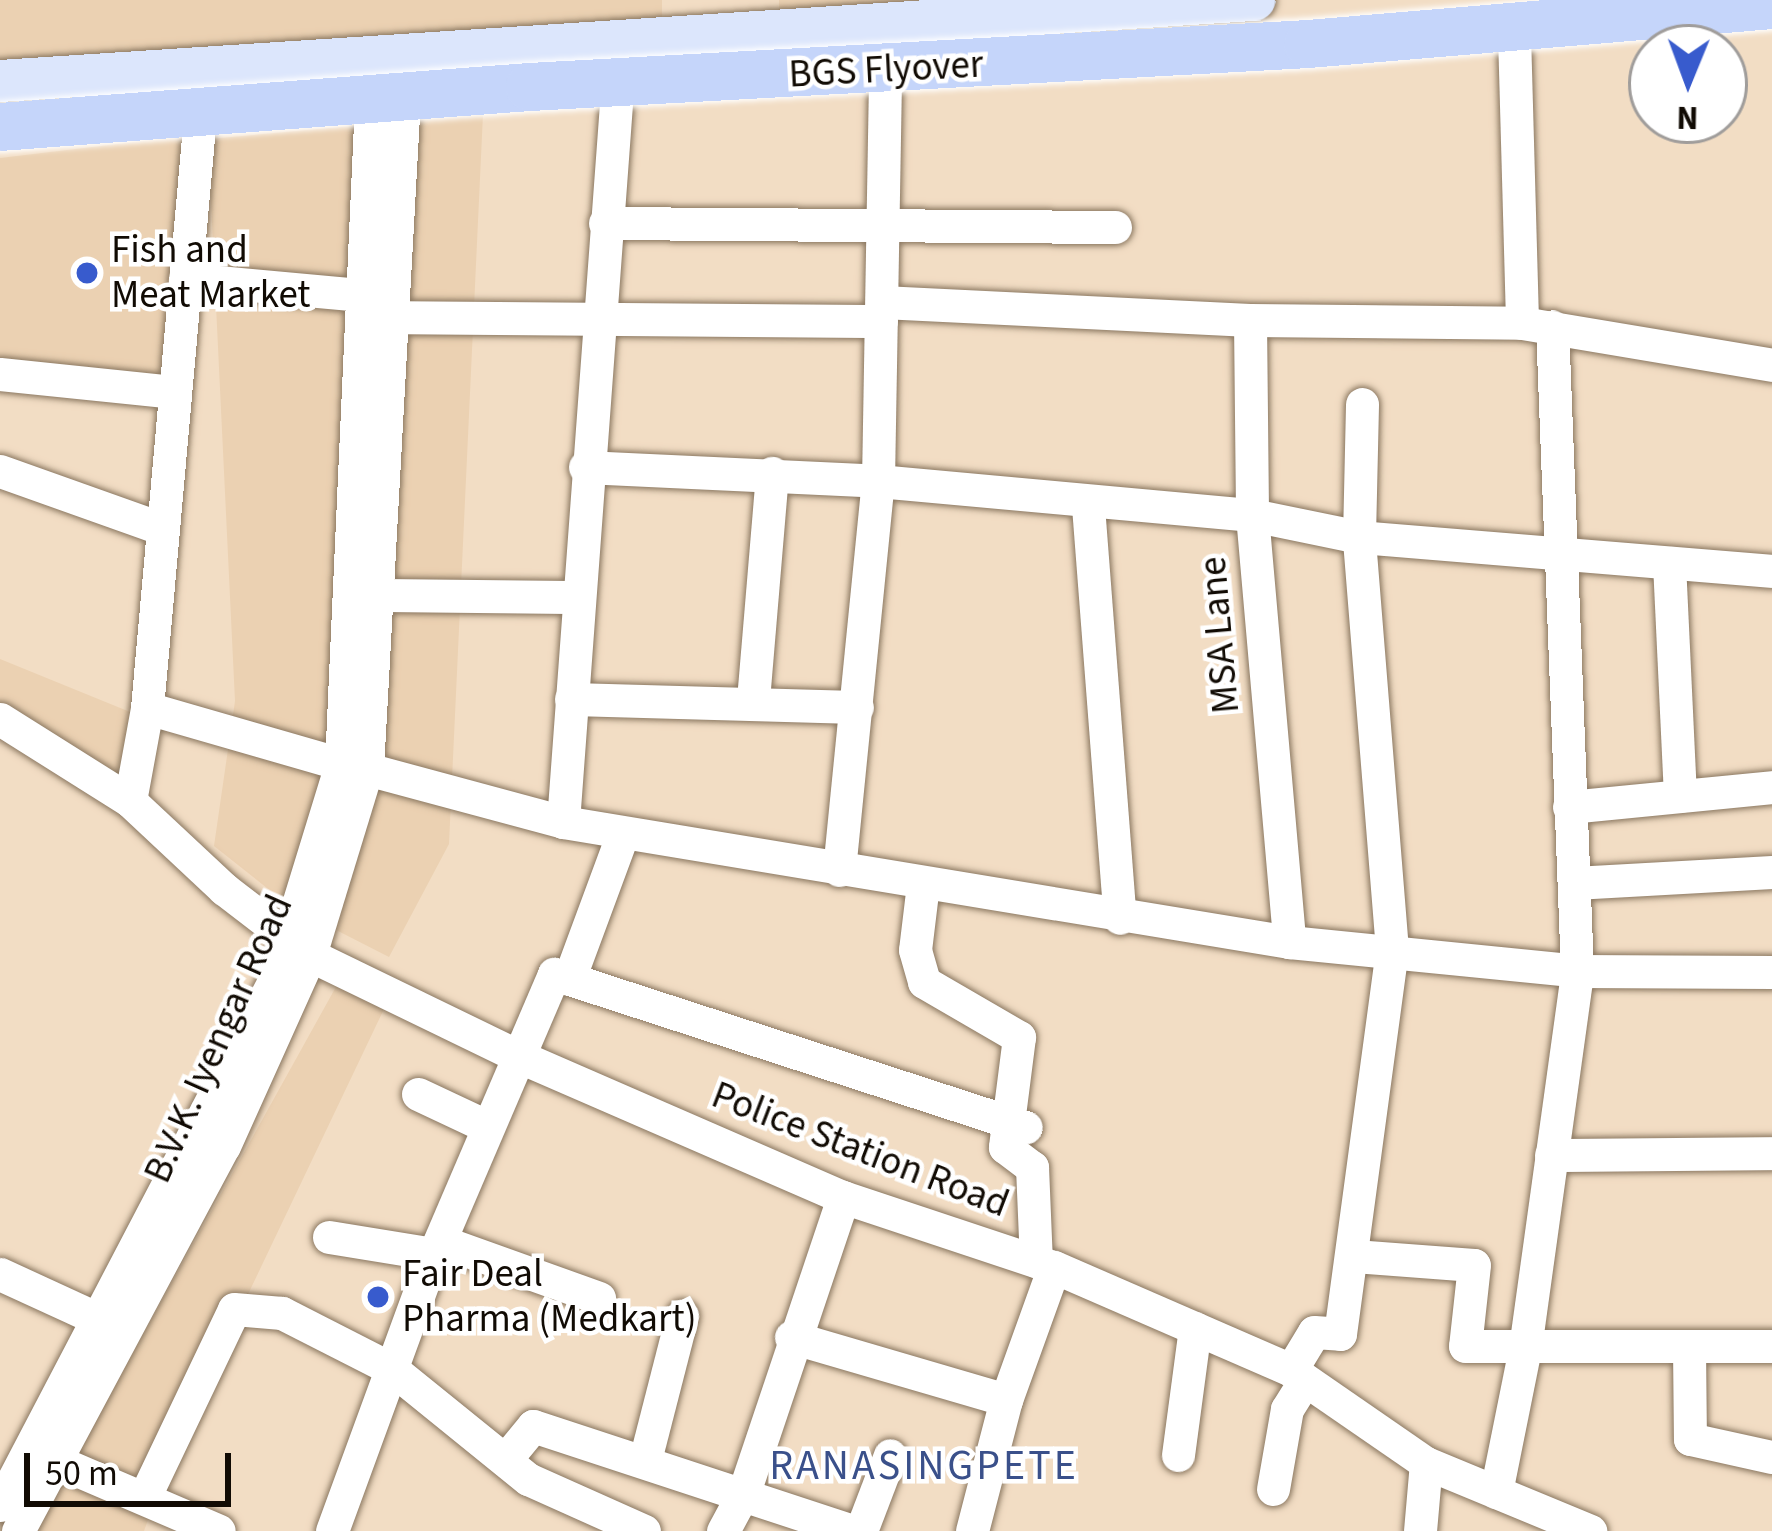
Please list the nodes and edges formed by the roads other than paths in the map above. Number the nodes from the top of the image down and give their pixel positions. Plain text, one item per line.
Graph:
1 (1254, 0) edge
2 (1435, 0) edge
3 (1085, 6) edge
4 (1772, 9) edge
5 (1514, 34) junction
6 (387, 53) junction
7 (1090, 76) junction
8 (0, 81) edge
9 (885, 88) junction
10 (0, 101) edge
11 (616, 104) junction
12 (390, 115) junction
13 (199, 126) junction
14 (0, 127) edge
15 (0, 150) edge
16 (605, 223) junction
17 (883, 223) junction
18 (1115, 227) dead end
19 (184, 279) junction
20 (372, 310) junction
21 (882, 311) junction
22 (596, 319) junction
23 (1250, 320) junction
24 (1537, 324) junction
25 (1772, 365) edge
26 (0, 374) edge
27 (173, 392) junction
28 (1362, 404) dead end
29 (585, 467) junction
30 (0, 471) edge
31 (772, 473) junction
32 (878, 481) junction
33 (1088, 506) junction
34 (1252, 515) junction
35 (160, 528) junction
36 (1359, 537) junction
37 (1557, 555) junction
38 (1669, 563) junction
39 (1772, 571) edge
40 (377, 595) junction
41 (576, 597) junction
42 (572, 699) junction
43 (753, 700) junction
44 (857, 707) junction
45 (147, 708) junction
46 (0, 719) edge
47 (354, 767) junction
48 (1772, 787) edge
49 (1680, 796) junction
50 (130, 801) junction
51 (1569, 807) junction
52 (563, 822) junction
53 (623, 832) junction
54 (839, 870) junction
55 (1772, 872) edge
56 (1574, 883) junction
57 (923, 884) junction
58 (1120, 918) junction
59 (1289, 942) junction
60 (301, 947) junction
61 (1392, 950) junction
62 (1577, 971) junction
63 (1772, 973) edge
64 (569, 980) junction
65 (518, 1056) junction
66 (418, 1094) dead end
67 (1019, 1125) junction
68 (488, 1127) junction
69 (1772, 1153) edge
70 (1551, 1155) junction
71 (844, 1197) junction
72 (329, 1237) dead end
73 (437, 1248) junction
74 (1354, 1256) junction
75 (1045, 1264) junction
76 (0, 1274) edge
77 (598, 1298) dead end
78 (682, 1316) dead end
79 (100, 1320) junction
80 (1195, 1328) junction
81 (791, 1337) junction
82 (1772, 1346) edge
83 (1689, 1347) junction
84 (1525, 1348) junction
85 (392, 1369) junction
86 (1298, 1375) junction
87 (1006, 1400) junction
88 (890, 1455) dead end
89 (1178, 1455) dead end
90 (1772, 1457) edge
91 (505, 1460) junction
92 (645, 1460) junction
93 (56, 1461) junction
94 (1426, 1462) junction
95 (1274, 1489) dead end
96 (744, 1492) junction
97 (1496, 1492) junction
98 (144, 1498) junction
99 (0, 1505) edge
100 (976, 1530) edge
101 (18, 1531) edge
102 (219, 1531) edge
103 (332, 1531) edge
104 (644, 1531) edge
105 (723, 1531) edge
106 (857, 1531) edge
107 (1420, 1531) edge
108 (1590, 1531) edge

1 - 3 main road
2 - 10 highway, BGS Flyover
3 - 6 main road
3 - 7 street
4 - 5 main road
4 - 14 highway, BGS Flyover, bridge
5 - 7 main road
5 - 24 street
6 - 8 main road
6 - 12 street, B.V.K. Iyengar Road
7 - 9 main road
9 - 11 main road
9 - 17 street
11 - 12 main road
11 - 16 street
12 - 13 main road
12 - 20 street, B.V.K. Iyengar Road
13 - 15 main road
13 - 19 street
16 - 17 street
16 - 22 street
17 - 18 street
17 - 21 street
19 - 20 street
19 - 27 street
20 - 22 street
20 - 40 street, B.V.K. Iyengar Road
20 - 47 street, B.V.K. Iyengar Road
21 - 22 street
21 - 23 street
21 - 32 street
22 - 29 street
23 - 24 street
23 - 34 street, MSA Lane
24 - 25 street
24 - 37 street
26 - 27 street
27 - 35 street
28 - 36 street
29 - 31 street
29 - 41 street
30 - 35 street
31 - 32 street
31 - 43 street
32 - 33 street
32 - 44 street
33 - 34 street
33 - 58 street
34 - 36 street
34 - 59 street, MSA Lane
35 - 45 street
36 - 37 street
36 - 61 street
37 - 38 street
37 - 51 street
38 - 39 street
38 - 49 street
40 - 41 street
40 - 47 street, B.V.K. Iyengar Road
41 - 42 street
42 - 43 street
42 - 52 street
43 - 44 street
44 - 54 street
45 - 47 street
45 - 50 street
46 - 50 street, Police Station Road
47 - 52 street
47 - 60 street, B.V.K. Iyengar Road
48 - 49 street
49 - 51 street
50 - 60 street, Police Station Road
51 - 56 street
52 - 53 street
53 - 54 street
53 - 64 street
54 - 57 street
55 - 56 street
56 - 62 street
57 - 58 street
57 - 67 street
58 - 59 street
59 - 61 street
60 - 65 street, Police Station Road
60 - 79 street, B.V.K. Iyengar Road
60 - 93 street, B.V.K. Iyengar Road
61 - 62 street
61 - 74 street
62 - 63 street
62 - 70 street
64 - 65 street
64 - 67 street
65 - 68 street
65 - 71 street, Police Station Road
66 - 68 street
67 - 75 street
68 - 73 street
69 - 70 street
70 - 84 street
71 - 75 street, Police Station Road
71 - 81 street
72 - 73 street
73 - 77 street
73 - 85 street
74 - 84 street
74 - 86 street
75 - 80 street, Police Station Road
75 - 87 street
76 - 79 street
78 - 92 street
79 - 99 street, B.V.K. Iyengar Road
80 - 86 street, Police Station Road
80 - 89 street
81 - 87 street
81 - 96 street
82 - 83 street
83 - 84 street
83 - 90 street
84 - 97 street
85 - 91 street
85 - 98 street
85 - 103 street
86 - 94 street, Police Station Road
86 - 95 street
87 - 100 street
88 - 106 street
91 - 92 street
91 - 104 street
92 - 96 street
93 - 98 street
93 - 101 street, B.V.K. Iyengar Road
94 - 97 street, Police Station Road
94 - 107 street
96 - 105 street
96 - 106 street
97 - 108 street, Police Station Road
98 - 102 street

